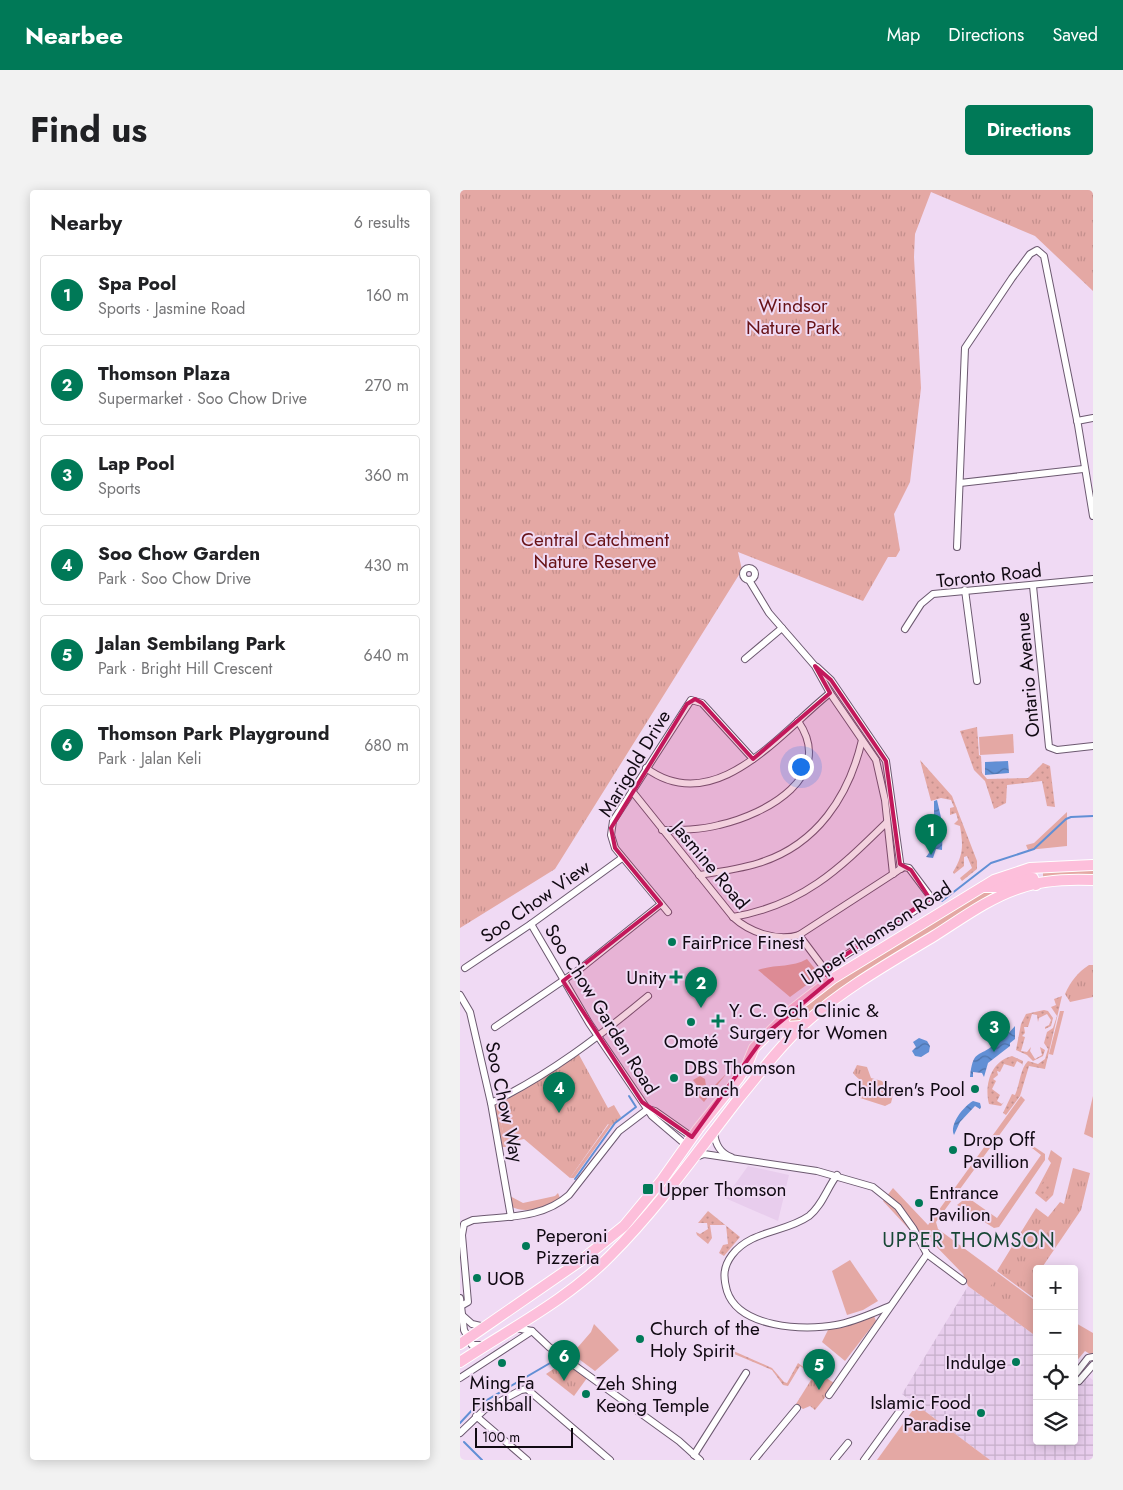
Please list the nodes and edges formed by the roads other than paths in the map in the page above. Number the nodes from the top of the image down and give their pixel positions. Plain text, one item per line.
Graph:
1 (1093, 418) edge
2 (1077, 421) junction
3 (1084, 469) junction
4 (960, 483) junction
5 (1093, 516) edge
6 (957, 547) dead end
7 (1093, 578) edge
8 (749, 580) dead end
9 (1034, 586) junction
10 (965, 590) junction
11 (782, 628) junction
12 (906, 629) dead end
13 (745, 659) dead end
14 (814, 666) junction
15 (977, 681) dead end
16 (830, 693) junction
17 (798, 721) junction
18 (862, 740) junction
19 (1093, 746) edge
20 (753, 759) junction
21 (646, 768) junction
22 (632, 791) junction
23 (887, 822) junction
24 (662, 830) junction
25 (622, 858) junction
26 (1093, 865) edge
27 (1043, 866) junction
28 (901, 869) junction
29 (893, 874) junction
30 (699, 875) junction
31 (1093, 880) edge
32 (1040, 884) junction
33 (982, 887) junction
34 (661, 904) junction
35 (668, 912) dead end
36 (733, 917) junction
37 (531, 924) junction
38 (799, 935) junction
39 (465, 968) dead end
40 (824, 969) junction
41 (832, 979) junction
42 (563, 981) junction
43 (460, 996) edge
44 (648, 996) dead end
45 (785, 1016) junction
46 (802, 1026) junction
47 (495, 1027) dead end
48 (598, 1037) junction
49 (491, 1103) junction
50 (648, 1108) junction
51 (714, 1130) junction
52 (689, 1142) junction
53 (695, 1158) junction
54 (735, 1158) junction
55 (837, 1175) junction
56 (652, 1193) junction
57 (660, 1201) junction
58 (511, 1217) junction
59 (624, 1226) junction
60 (631, 1234) junction
61 (927, 1254) junction
62 (963, 1281) dead end
63 (460, 1298) edge
64 (461, 1306) junction
65 (890, 1306) junction
66 (463, 1316) junction
67 (532, 1317) junction
68 (485, 1326) junction
69 (512, 1329) junction
70 (532, 1331) junction
71 (464, 1341) edge
72 (485, 1345) junction
73 (1093, 1357) edge
74 (460, 1362) edge
75 (1093, 1364) edge
76 (1078, 1371) edge
77 (746, 1373) dead end
78 (460, 1378) edge
79 (1079, 1381) dead end
80 (829, 1395) dead end
81 (797, 1408) dead end
82 (901, 1409) dead end
83 (476, 1416) junction
84 (460, 1433) edge
85 (848, 1443) dead end
86 (697, 1458) edge
87 (527, 1460) edge
88 (610, 1460) edge
89 (754, 1460) edge
90 (834, 1460) edge
91 (864, 1460) edge

1 - 2 street
2 - 3 street
2 - 4 street
3 - 4 street
3 - 5 street
4 - 6 street
7 - 9 street, Toronto Road
8 - 11 street
9 - 10 street, Toronto Road
9 - 19 street, Ontario Avenue
10 - 12 street, Toronto Road
10 - 15 street
11 - 13 street
11 - 14 street
14 - 16 street
14 - 28 street
16 - 17 street
16 - 18 street
17 - 20 street
17 - 24 street
18 - 23 street
18 - 30 street
20 - 21 street
20 - 21 street, Marigold Drive
21 - 22 street, Marigold Drive
22 - 24 street, Jasmine Road
22 - 25 street, Marigold Drive
23 - 29 street
23 - 36 street
24 - 30 street, Jasmine Road
25 - 34 street, Marigold Drive
25 - 37 street, Soo Chow View
26 - 27 main road, Upper Thomson Road
27 - 32 main road
27 - 33 main road, Upper Thomson Road
28 - 29 street
28 - 40 street
29 - 38 street
30 - 36 street, Jasmine Road
31 - 32 main road, Upper Thomson Road
32 - 33 main road
32 - 46 main road, Upper Thomson Road
33 - 41 main road, Upper Thomson Road
34 - 35 street, Marigold Drive
34 - 42 street
36 - 38 street, Jasmine Road
37 - 39 street, Soo Chow View
37 - 42 street, Soo Chow Garden Road
38 - 40 street
40 - 41 street
41 - 45 main road, Upper Thomson Road
42 - 47 street
42 - 48 street, Soo Chow Garden Road
43 - 49 street, Soo Chow Way
44 - 48 street
45 - 46 main road
45 - 52 main road, Upper Thomson Road
46 - 51 main road, Upper Thomson Road
48 - 49 street
48 - 50 street, Soo Chow Garden Road
49 - 58 street, Soo Chow Way
50 - 52 street, Soo Chow Garden Road
50 - 58 street
51 - 53 main road, Upper Thomson Road
51 - 54 street
52 - 56 main road, Upper Thomson Road
53 - 54 street
53 - 57 main road, Upper Thomson Road
54 - 55 street
55 - 61 street
55 - 65 street
56 - 57 main road
56 - 59 main road, Upper Thomson Road
57 - 60 main road, Upper Thomson Road
58 - 64 street
59 - 60 main road
59 - 68 main road, Upper Thomson Road
60 - 67 main road, Upper Thomson Road
61 - 62 street
61 - 65 street
63 - 64 street
64 - 66 street
65 - 80 street
66 - 68 street
66 - 71 street
67 - 69 main road, Upper Thomson Road
67 - 70 street
68 - 71 main road, Upper Thomson Road
69 - 70 street
69 - 72 main road, Upper Thomson Road
70 - 78 street
70 - 86 street
71 - 72 street
72 - 74 main road, Upper Thomson Road
73 - 76 street
75 - 79 street
77 - 86 street
81 - 89 street
82 - 91 street
83 - 84 street
83 - 87 street
83 - 88 street
85 - 90 street

